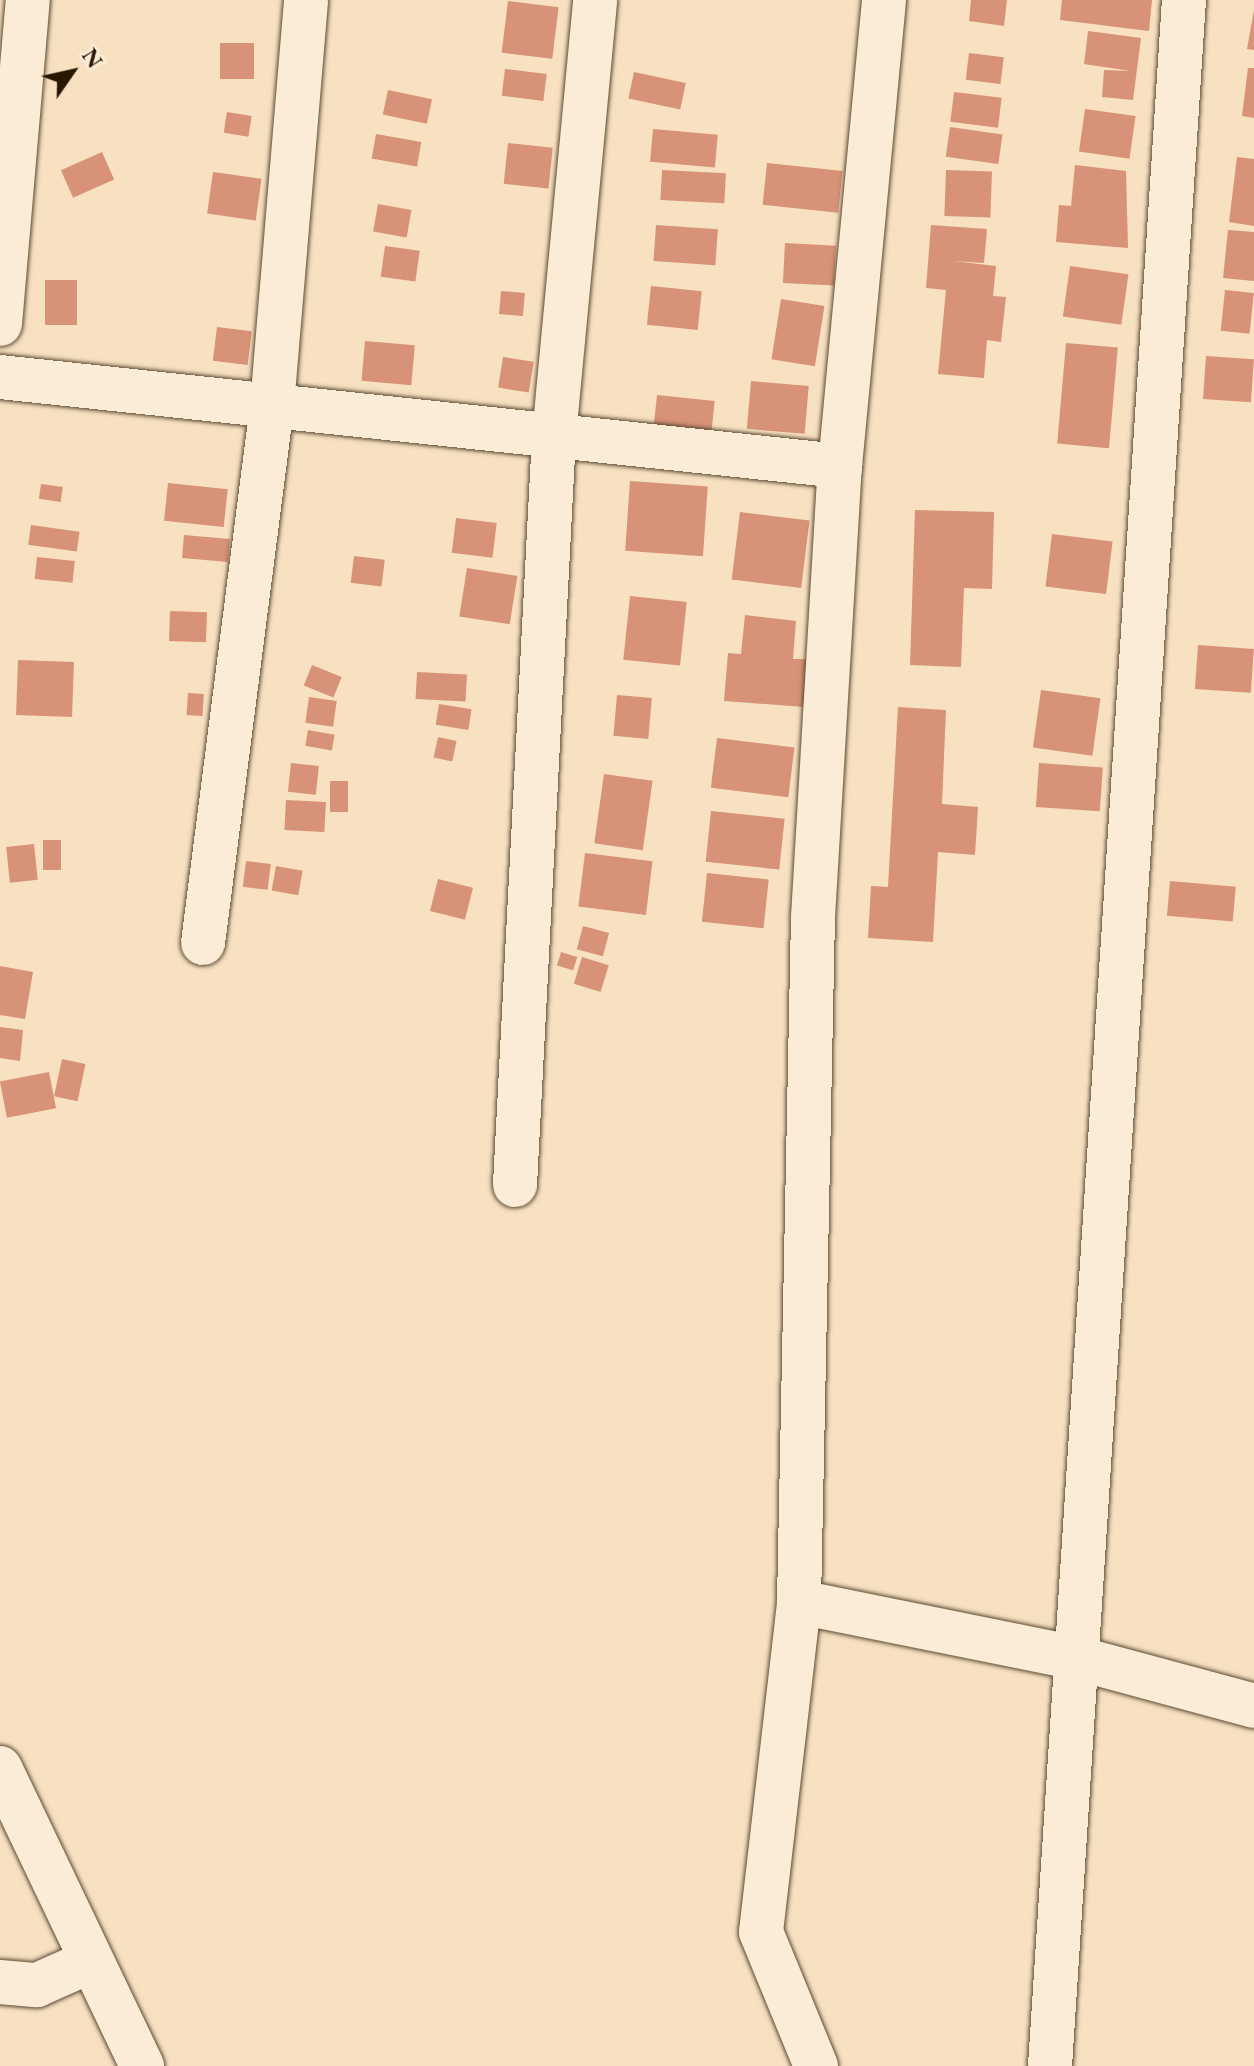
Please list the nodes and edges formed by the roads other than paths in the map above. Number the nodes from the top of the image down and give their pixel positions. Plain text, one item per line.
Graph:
1 (28, 0) edge
2 (306, 0) edge
3 (595, 0) edge
4 (884, 0) edge
5 (1184, 0) edge
6 (0, 324) edge
7 (0, 377) edge
8 (272, 406) junction
9 (554, 436) junction
10 (840, 466) junction
11 (203, 943) dead end
12 (515, 1185) dead end
13 (799, 1602) junction
14 (1073, 1657) junction
15 (1254, 1706) edge
16 (0, 1768) edge
17 (91, 1961) junction
18 (0, 1982) edge
19 (142, 2066) edge
20 (816, 2066) edge
21 (1050, 2066) edge

1 - 6 street
2 - 8 street
3 - 9 street
4 - 10 street
5 - 14 street
7 - 8 street
8 - 9 street
8 - 11 street
9 - 10 street
9 - 12 street
10 - 13 street
13 - 14 street
13 - 20 street
14 - 15 street
14 - 21 street
16 - 17 street
17 - 18 street
17 - 19 street

